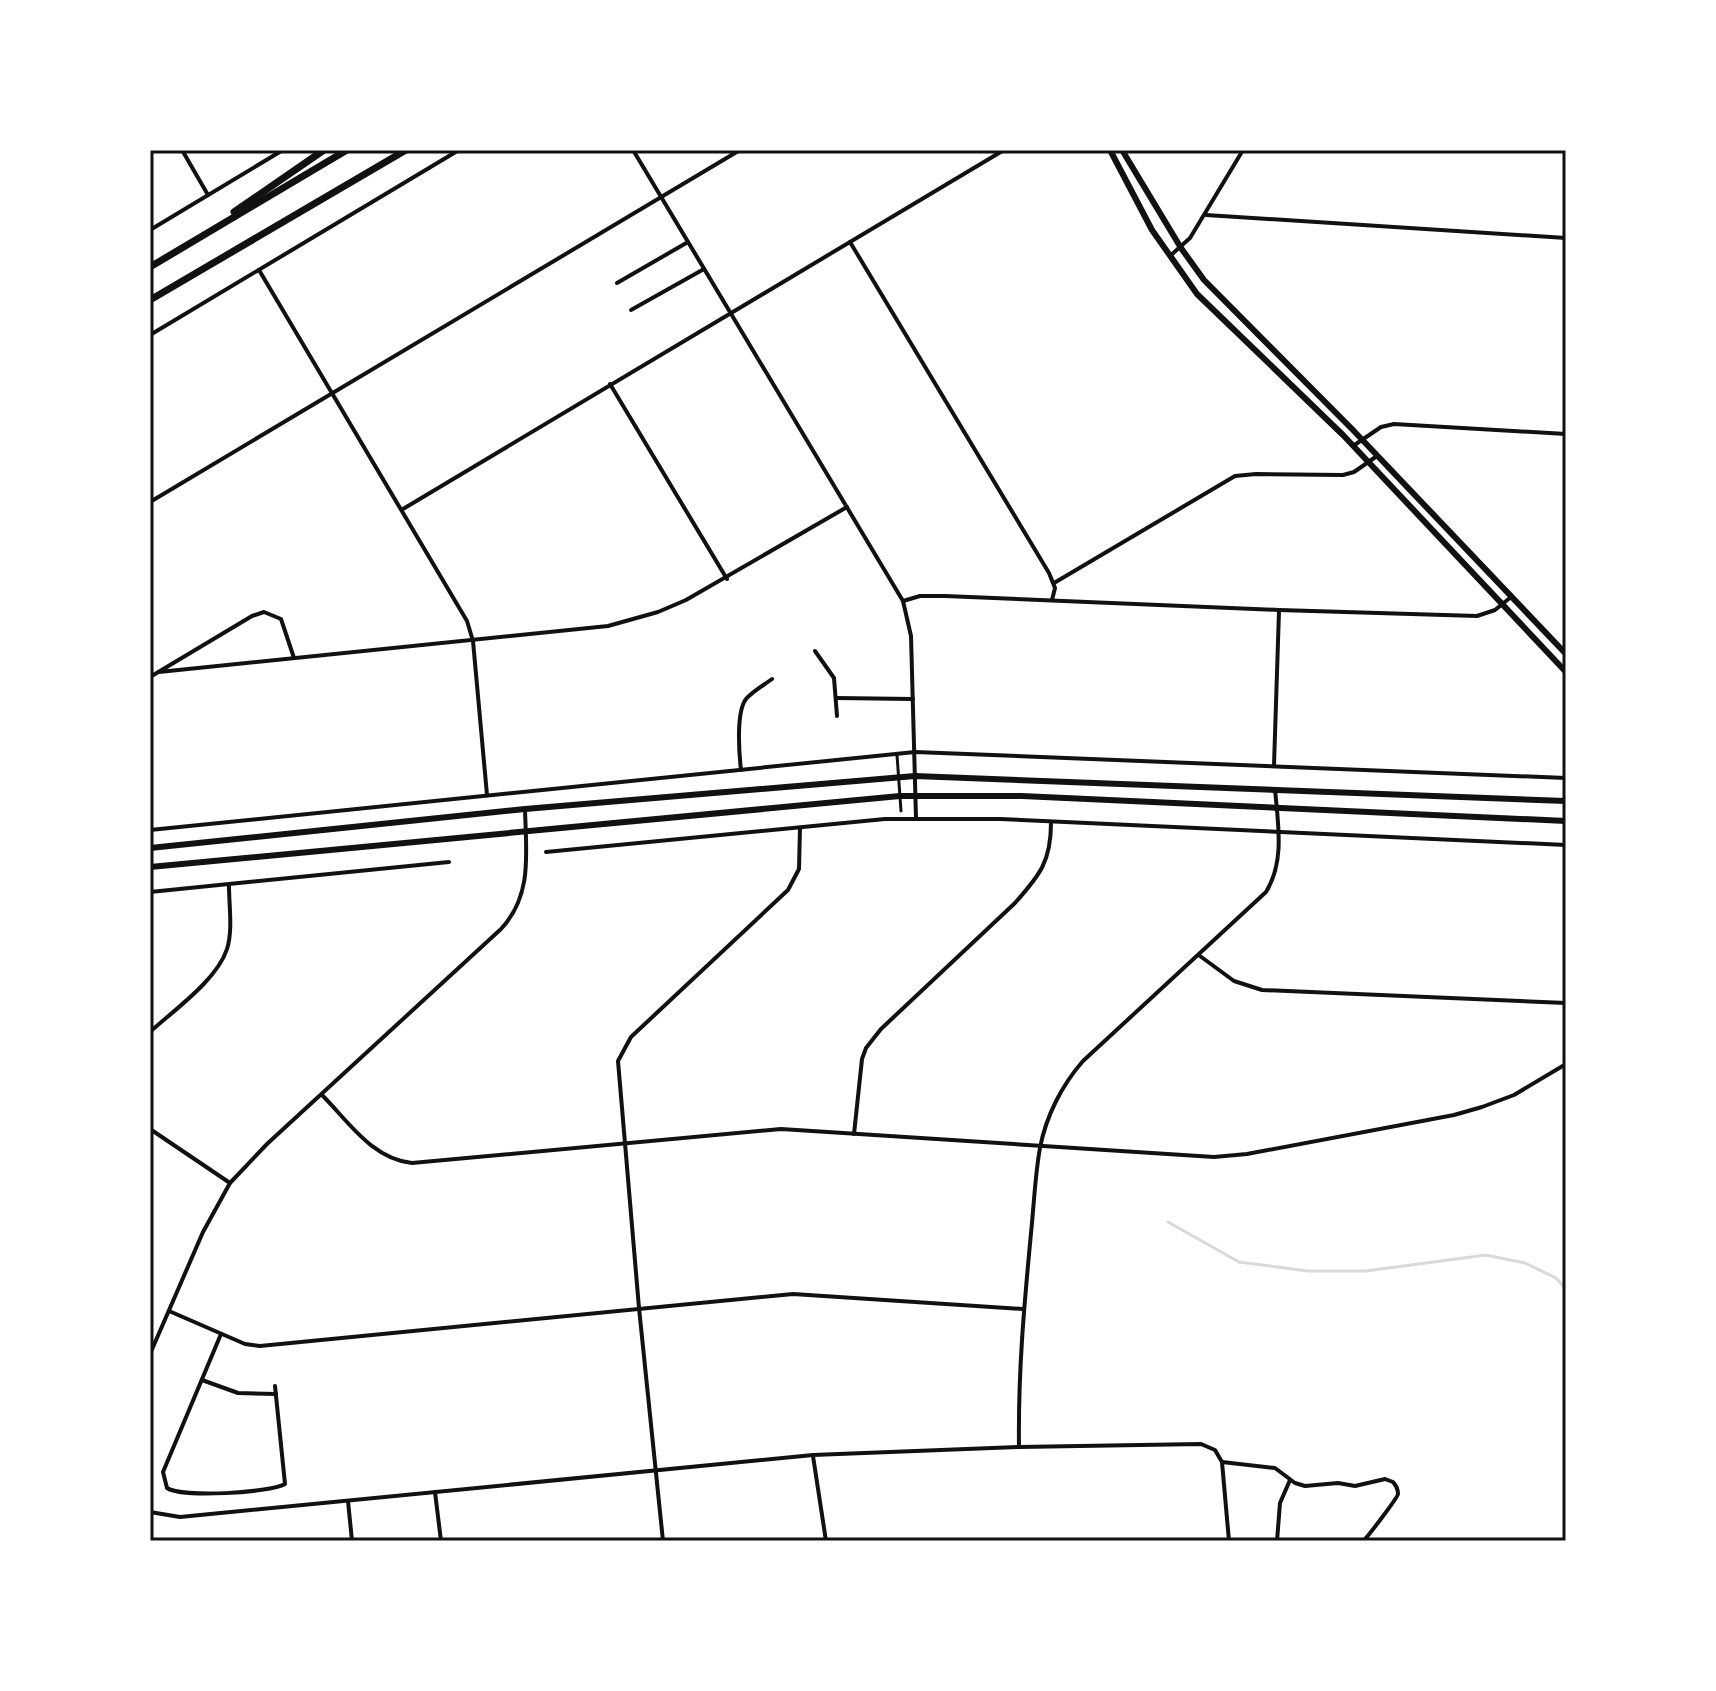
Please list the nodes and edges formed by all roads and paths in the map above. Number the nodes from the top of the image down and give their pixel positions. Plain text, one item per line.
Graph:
1 (182, 150) edge
2 (283, 150) edge
3 (324, 150) edge
4 (347, 150) edge
5 (406, 150) edge
6 (459, 150) edge
7 (633, 150) edge
8 (740, 150) edge
9 (1004, 150) edge
10 (1110, 150) edge
11 (1122, 150) edge
12 (1243, 150) edge
13 (208, 195) junction
14 (661, 197) junction
15 (1206, 215) junction
16 (150, 230) edge
17 (1566, 238) edge
18 (688, 242) junction
19 (850, 242) junction
20 (183, 247) junction
21 (1181, 248) junction
22 (1169, 256) junction
23 (150, 267) edge
24 (704, 269) junction
25 (259, 270) junction
26 (617, 283) dead end
27 (150, 300) edge
28 (631, 310) dead end
29 (731, 313) junction
30 (150, 335) edge
31 (610, 384) junction
32 (332, 393) junction
33 (1566, 434) edge
34 (1362, 439) junction
35 (1353, 446) junction
36 (1378, 456) junction
37 (1369, 462) junction
38 (150, 502) edge
39 (847, 507) junction
40 (403, 509) junction
41 (727, 579) junction
42 (1054, 583) junction
43 (1511, 597) junction
44 (1052, 600) junction
45 (903, 601) junction
46 (1503, 603) junction
47 (1279, 610) junction
48 (473, 641) junction
49 (815, 651) dead end
50 (1566, 654) edge
51 (294, 658) junction
52 (159, 672) junction
53 (1566, 672) edge
54 (150, 677) edge
55 (772, 679) dead end
56 (836, 698) junction
57 (913, 699) junction
58 (837, 716) dead end
59 (915, 752) junction
60 (896, 754) junction
61 (1274, 765) junction
62 (741, 770) junction
63 (915, 776) junction
64 (899, 777) junction
65 (1566, 778) edge
66 (1275, 788) junction
67 (487, 795) junction
68 (915, 795) junction
69 (900, 796) junction
70 (1564, 800) edge
71 (525, 809) junction
72 (1277, 809) junction
73 (901, 811) dead end
74 (916, 818) junction
75 (1566, 821) edge
76 (1051, 823) junction
77 (800, 828) junction
78 (150, 830) edge
79 (526, 831) junction
80 (1278, 833) junction
81 (1566, 845) edge
82 (150, 848) edge
83 (546, 852) dead end
84 (449, 862) dead end
85 (150, 867) edge
86 (229, 885) junction
87 (150, 892) edge
88 (1200, 956) junction
89 (1566, 1003) edge
90 (150, 1032) edge
91 (1566, 1064) edge
92 (322, 1095) junction
93 (150, 1129) edge
94 (854, 1134) junction
95 (624, 1143) junction
96 (1040, 1146) junction
97 (230, 1183) junction
98 (639, 1308) junction
99 (1023, 1309) junction
100 (169, 1311) junction
101 (221, 1334) junction
102 (151, 1349) edge
103 (202, 1380) junction
104 (275, 1386) dead end
105 (276, 1394) junction
106 (1019, 1447) junction
107 (813, 1455) junction
108 (1222, 1462) junction
109 (656, 1470) junction
110 (1290, 1480) junction
111 (435, 1491) junction
112 (348, 1501) junction
113 (150, 1512) edge
114 (1370, 1536) junction
115 (352, 1541) edge
116 (441, 1541) edge
117 (663, 1541) edge
118 (826, 1541) edge
119 (1229, 1541) edge
120 (1277, 1541) edge
121 (1363, 1541) edge
122 (1375, 1541) edge

1 - 13 street
2 - 13 street
3 - 20 highway
4 - 20 highway
5 - 27 highway
6 - 25 street
7 - 14 street
8 - 14 street
9 - 19 street
10 - 22 main road
11 - 21 main road
12 - 15 street
13 - 16 street
14 - 18 street
14 - 32 street
15 - 17 street
15 - 21 street
18 - 24 street
18 - 26 street
19 - 29 street
19 - 42 street
20 - 23 highway
21 - 22 street
21 - 34 main road
22 - 35 main road
24 - 28 street
24 - 29 street
25 - 30 street
25 - 32 street
29 - 31 street
29 - 39 street
31 - 40 street
31 - 41 street
32 - 38 street
32 - 40 street
33 - 34 street
34 - 35 street
34 - 36 main road
35 - 37 main road
36 - 37 street
36 - 43 main road
37 - 42 street
37 - 46 main road
39 - 41 street
39 - 45 street
40 - 48 street
41 - 48 street
42 - 44 street
43 - 46 street
43 - 50 main road
44 - 45 street
44 - 47 street
45 - 57 street
46 - 47 street
46 - 53 main road
47 - 61 street
48 - 51 street
48 - 67 street
49 - 56 street
51 - 52 street
51 - 52 street
52 - 54 street
55 - 62 street
56 - 57 street
56 - 58 street
57 - 59 street
59 - 60 street
59 - 61 street
59 - 63 street
60 - 62 street
60 - 64 street
61 - 65 street
62 - 67 street
63 - 64 main road
63 - 66 main road
63 - 68 street
64 - 69 street
64 - 71 main road
66 - 70 main road
66 - 72 street
67 - 78 street
68 - 69 main road
68 - 72 main road
68 - 74 street
69 - 73 street
69 - 79 main road
71 - 79 street
71 - 82 main road
72 - 75 main road
72 - 80 street
74 - 76 street
74 - 77 street
76 - 80 street
76 - 94 street
77 - 83 street
77 - 95 street
79 - 85 main road
79 - 92 street
80 - 81 street
80 - 88 street
84 - 86 street
86 - 87 street
86 - 90 street
88 - 89 street
88 - 96 street
91 - 96 street
92 - 95 street
92 - 97 street
93 - 97 street
94 - 95 street
94 - 96 street
95 - 98 street
96 - 99 street
97 - 100 street
98 - 99 street
98 - 101 street
98 - 109 street
99 - 106 street
100 - 101 street
100 - 102 street
101 - 103 street
103 - 105 street
103 - 105 street
104 - 105 street
106 - 107 street
106 - 108 street
107 - 109 street
107 - 118 street
108 - 110 street
108 - 119 street
109 - 111 street
109 - 117 street
110 - 114 street
110 - 120 street
111 - 112 street
111 - 116 street
112 - 113 street
112 - 115 street
114 - 121 street
114 - 122 street

